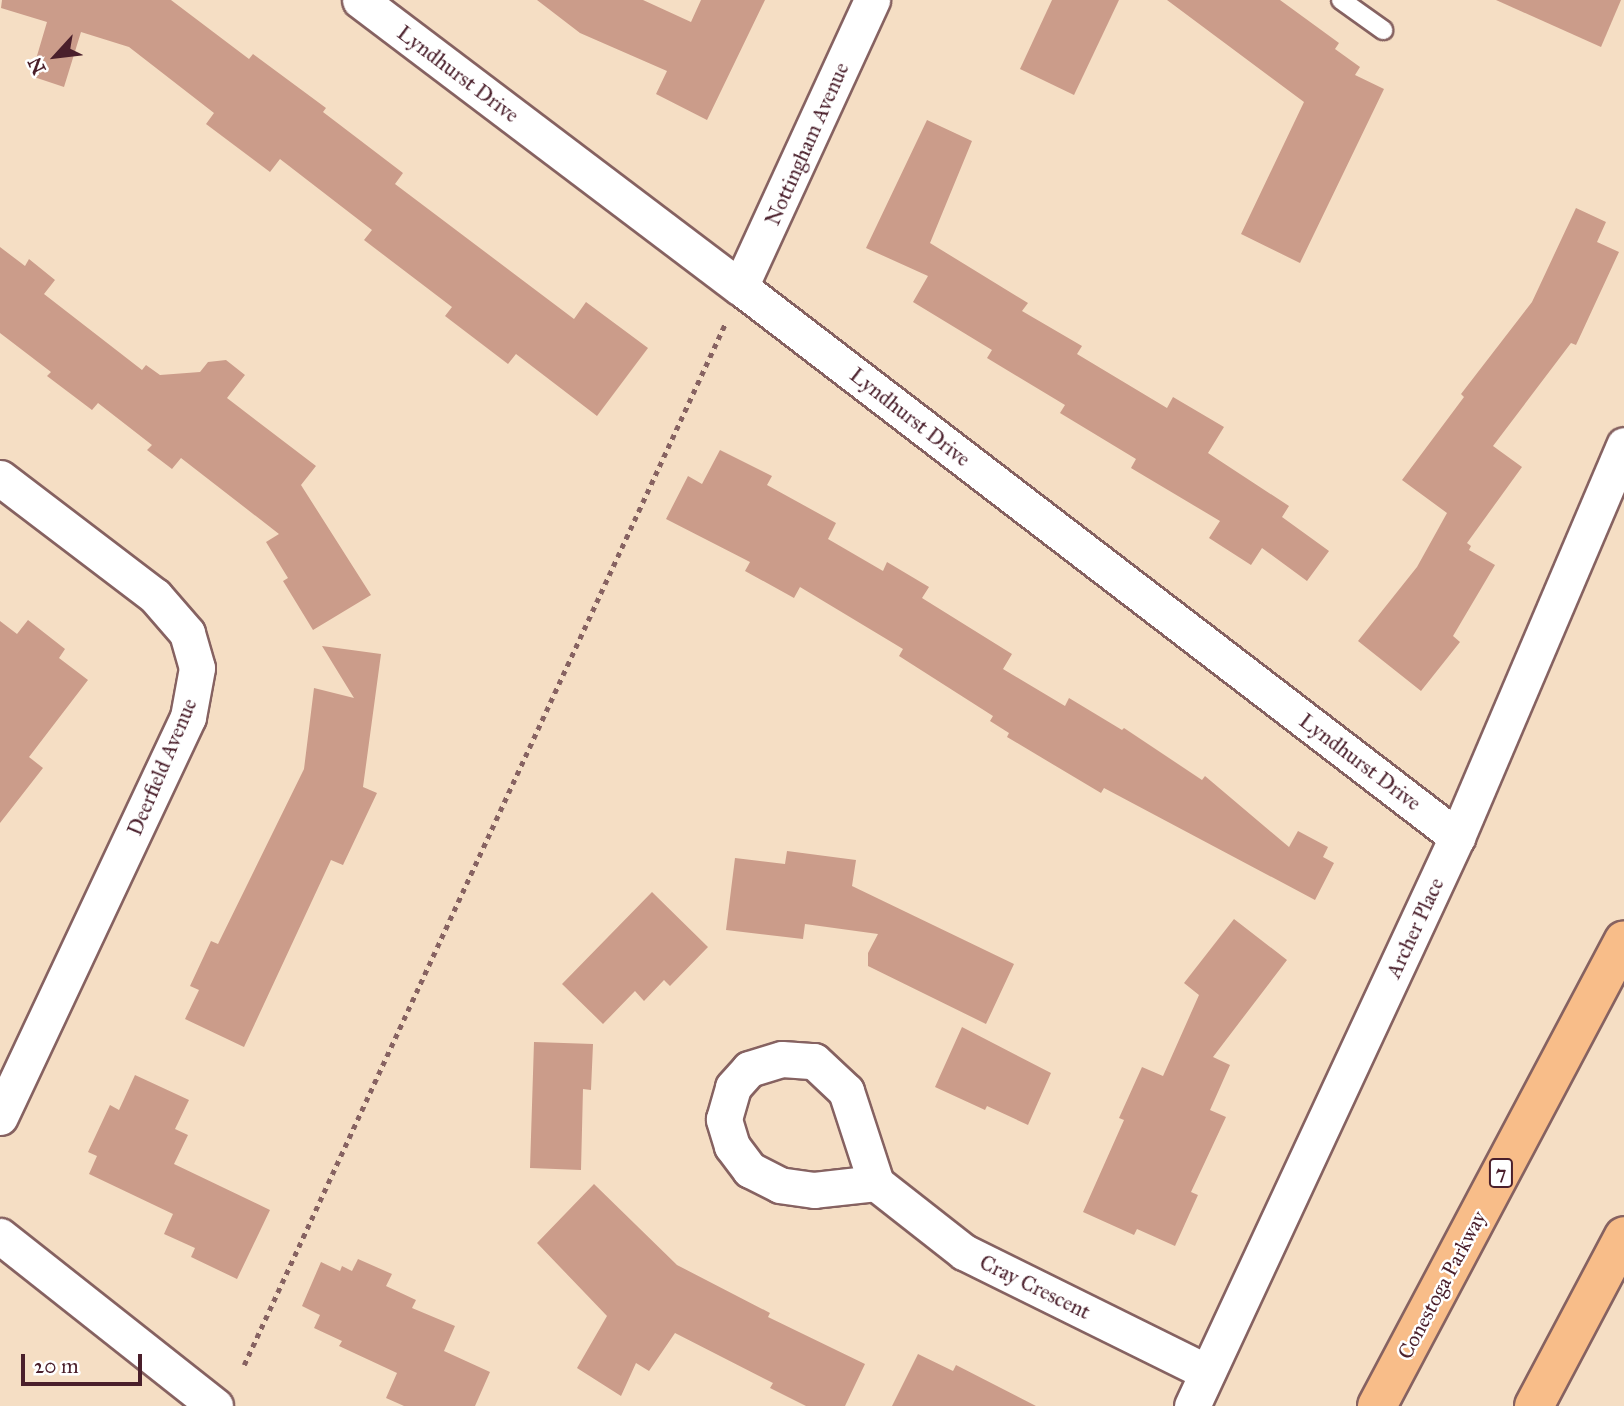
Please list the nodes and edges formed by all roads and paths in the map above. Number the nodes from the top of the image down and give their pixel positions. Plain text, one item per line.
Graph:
1 (360, 0) edge
2 (872, 0) edge
3 (1341, 0) edge
4 (1383, 30) dead end
5 (740, 287) junction
6 (1624, 445) edge
7 (0, 478) edge
8 (1457, 837) junction
9 (1624, 940) edge
10 (0, 1117) edge
11 (876, 1183) junction
12 (0, 1236) edge
13 (1624, 1236) edge
14 (244, 1365) dead end
15 (1207, 1372) junction
16 (215, 1406) edge
17 (1192, 1406) edge
18 (1377, 1406) edge
19 (1534, 1406) edge

1 - 5 street, Lyndhurst Drive
2 - 5 street, Nottingham Avenue
3 - 4 lane
5 - 8 street, Lyndhurst Drive
5 - 14 path
6 - 8 street, Archer Place
7 - 10 street, Deerfield Avenue
8 - 15 street, Archer Place
9 - 18 highway, Conestoga Parkway / 7
11 - 11 street
11 - 15 street, Cray Crescent
12 - 16 street
13 - 19 highway
15 - 17 street, Archer Place

